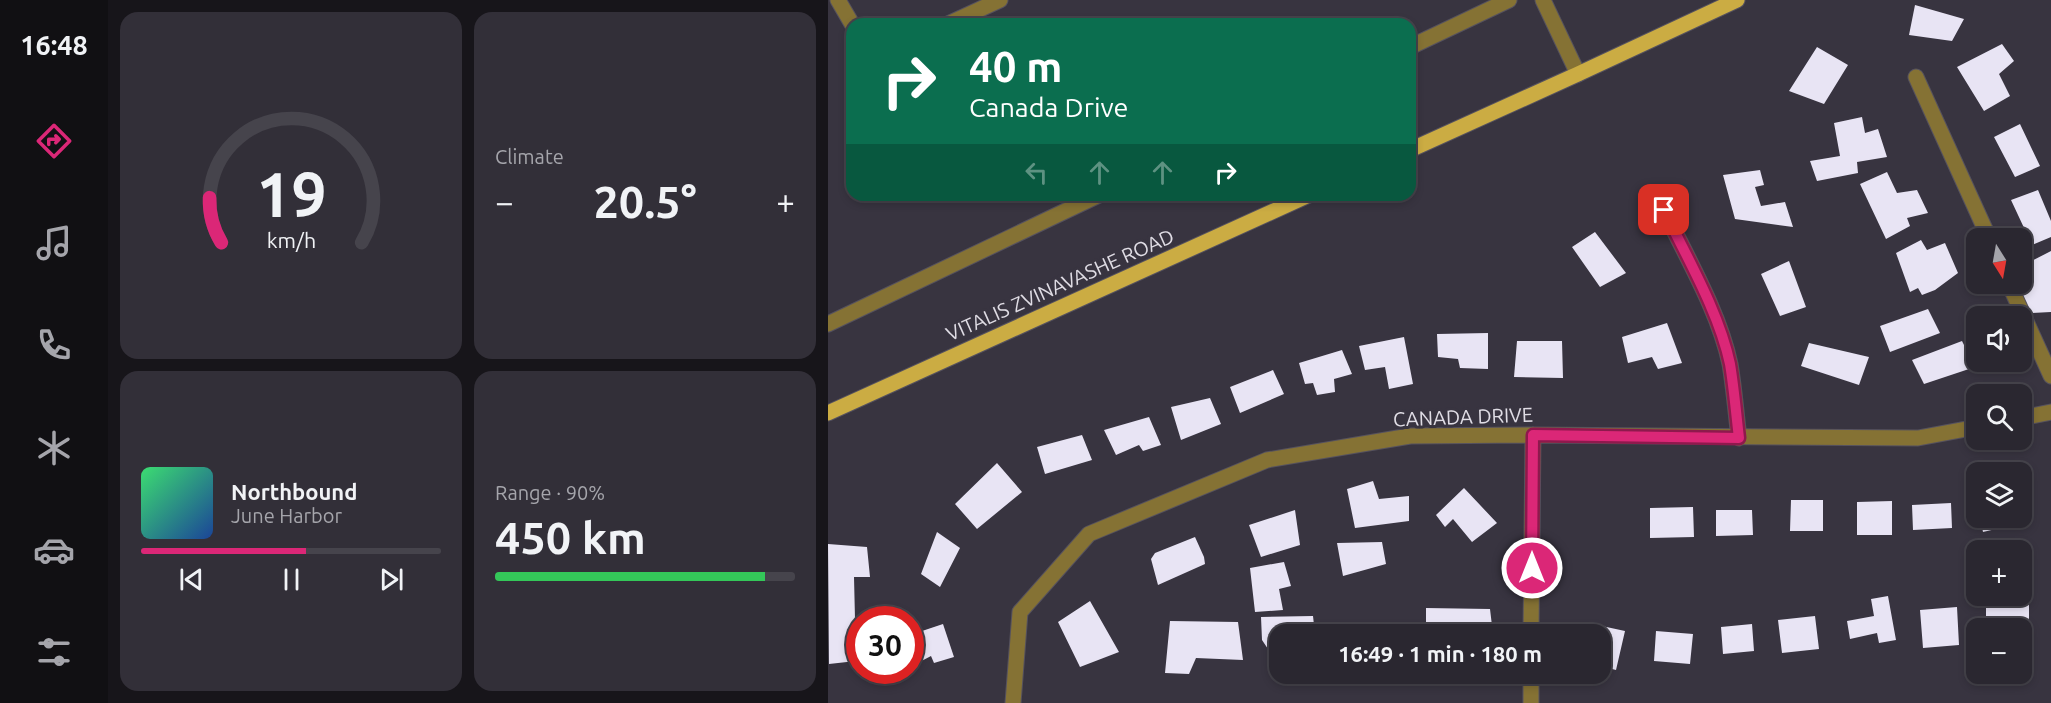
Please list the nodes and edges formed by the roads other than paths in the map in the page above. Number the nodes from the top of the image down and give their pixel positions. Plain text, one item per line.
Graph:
1 (838, 0) edge
2 (1000, 0) edge
3 (1509, 0) edge
4 (1543, 0) edge
5 (1737, 0) edge
6 (848, 18) edge
7 (961, 18) edge
8 (1416, 44) edge
9 (1578, 74) junction
10 (1916, 77) dead end
11 (1416, 147) edge
12 (1086, 201) edge
13 (1296, 201) edge
14 (1664, 210) dead end
15 (1984, 228) edge
16 (2014, 294) edge
17 (828, 324) edge
18 (2051, 376) edge
19 (2051, 412) edge
20 (828, 413) edge
21 (2032, 415) edge
22 (1966, 429) edge
23 (1533, 435) junction
24 (1739, 438) junction
25 (1532, 624) edge
26 (1531, 684) edge
27 (1013, 703) edge
28 (1531, 703) edge

1 - 6 street
2 - 7 street
3 - 8 street
4 - 9 street
5 - 9 main road
9 - 11 main road
10 - 15 street
12 - 17 street
13 - 20 main road, VITALIS ZVINAVASHE ROAD
14 - 24 street
16 - 18 street
19 - 21 street
22 - 24 street, CANADA DRIVE
23 - 24 street, CANADA DRIVE
23 - 25 street
23 - 27 street, CANADA DRIVE
26 - 28 street

